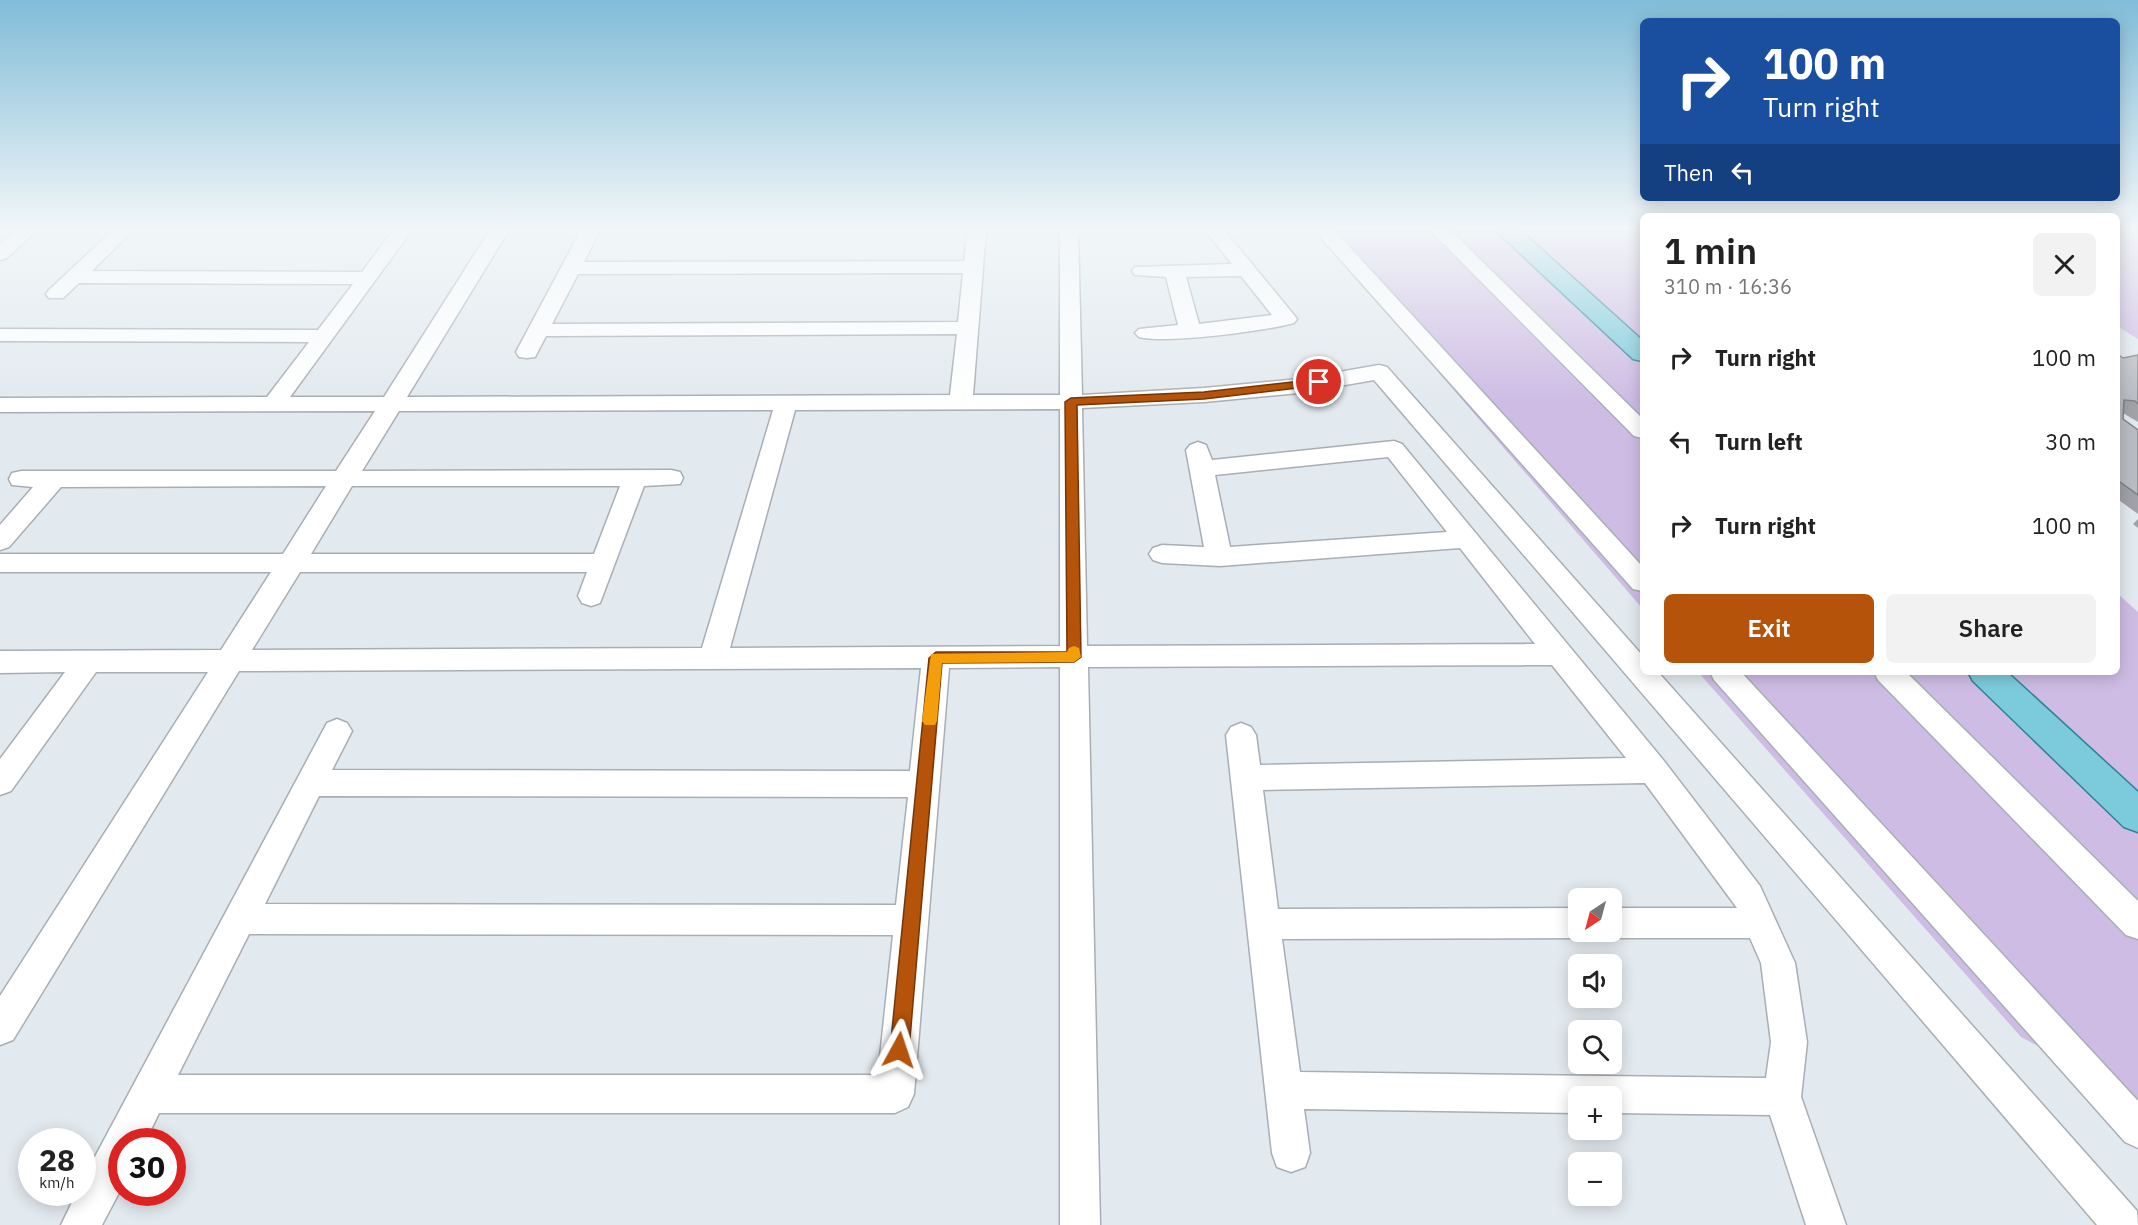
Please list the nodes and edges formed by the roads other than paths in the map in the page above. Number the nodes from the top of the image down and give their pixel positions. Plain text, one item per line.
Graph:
1 (63, 287) edge
2 (360, 287) edge
3 (464, 287) edge
4 (561, 287) edge
5 (972, 287) edge
6 (1070, 287) edge
7 (1179, 287) edge
8 (1261, 287) edge
9 (1375, 287) edge
10 (1497, 287) edge
11 (1569, 287) edge
12 (56, 294) dead end
13 (968, 328) junction
14 (538, 330) junction
15 (1190, 332) junction
16 (1146, 333) dead end
17 (0, 335) edge
18 (324, 336) junction
19 (1640, 351) edge
20 (527, 352) dead end
21 (961, 402) junction
22 (1071, 402) junction
23 (786, 403) junction
24 (391, 404) junction
25 (0, 405) edge
26 (273, 405) junction
27 (1640, 429) edge
28 (345, 478) junction
29 (635, 478) junction
30 (670, 478) dead end
31 (21, 479) dead end
32 (54, 479) junction
33 (1467, 539) junction
34 (0, 540) edge
35 (1162, 554) dead end
36 (1220, 557) junction
37 (0, 563) edge
38 (292, 563) junction
39 (603, 563) junction
40 (1640, 580) edge
41 (591, 596) dead end
42 (1560, 654) junction
43 (1074, 657) junction
44 (936, 658) junction
45 (713, 659) junction
46 (230, 661) junction
47 (0, 662) edge
48 (88, 662) junction
49 (1640, 671) edge
50 (1643, 675) edge
51 (1727, 675) edge
52 (1891, 675) edge
53 (1988, 675) edge
54 (337, 731) dead end
55 (1241, 735) dead end
56 (1653, 770) junction
57 (1246, 778) junction
58 (0, 782) edge
59 (310, 783) junction
60 (924, 784) junction
61 (2138, 816) edge
62 (239, 919) junction
63 (911, 920) junction
64 (1568, 923) edge
65 (1622, 923) edge
66 (1760, 923) junction
67 (1263, 924) junction
68 (2138, 924) edge
69 (0, 1028) edge
70 (1283, 1090) junction
71 (148, 1094) junction
72 (1782, 1096) junction
73 (131, 1128) edge
74 (2138, 1129) edge
75 (1291, 1153) dead end
76 (108, 1173) edge
77 (81, 1225) edge
78 (1080, 1225) edge
79 (1826, 1225) edge
80 (2123, 1225) edge

1 - 12 street
2 - 18 street
3 - 24 street
4 - 14 street
5 - 13 street
6 - 22 street
7 - 15 street
8 - 15 street
9 - 40 street
10 - 27 street
11 - 19 main road
13 - 14 street
13 - 21 street
14 - 20 street
15 - 16 street
17 - 18 street
18 - 26 street
21 - 22 street
21 - 23 street
22 - 43 street
22 - 49 street
23 - 24 street
23 - 45 street
24 - 26 street
24 - 28 street
25 - 26 street
28 - 29 street
28 - 32 street
28 - 38 street
29 - 30 street
29 - 39 street
31 - 32 street
32 - 34 street
33 - 36 street
33 - 36 street
33 - 42 street
35 - 36 street
37 - 38 street
38 - 39 street
38 - 46 street
39 - 41 street
42 - 43 street
42 - 56 street
43 - 44 street
43 - 78 street
44 - 45 street
44 - 60 street
45 - 46 street
46 - 48 street
46 - 69 street
47 - 48 street
48 - 58 street
50 - 80 street
51 - 74 street
52 - 68 street
53 - 61 main road
54 - 59 street
55 - 57 street
56 - 57 street
56 - 66 street
57 - 67 street
59 - 60 street
59 - 62 street
60 - 63 street
62 - 63 street
62 - 71 street
63 - 71 street
64 - 67 street
65 - 66 street
66 - 72 street
67 - 70 street
70 - 72 street
70 - 75 street
71 - 73 street
72 - 79 street
76 - 77 street

